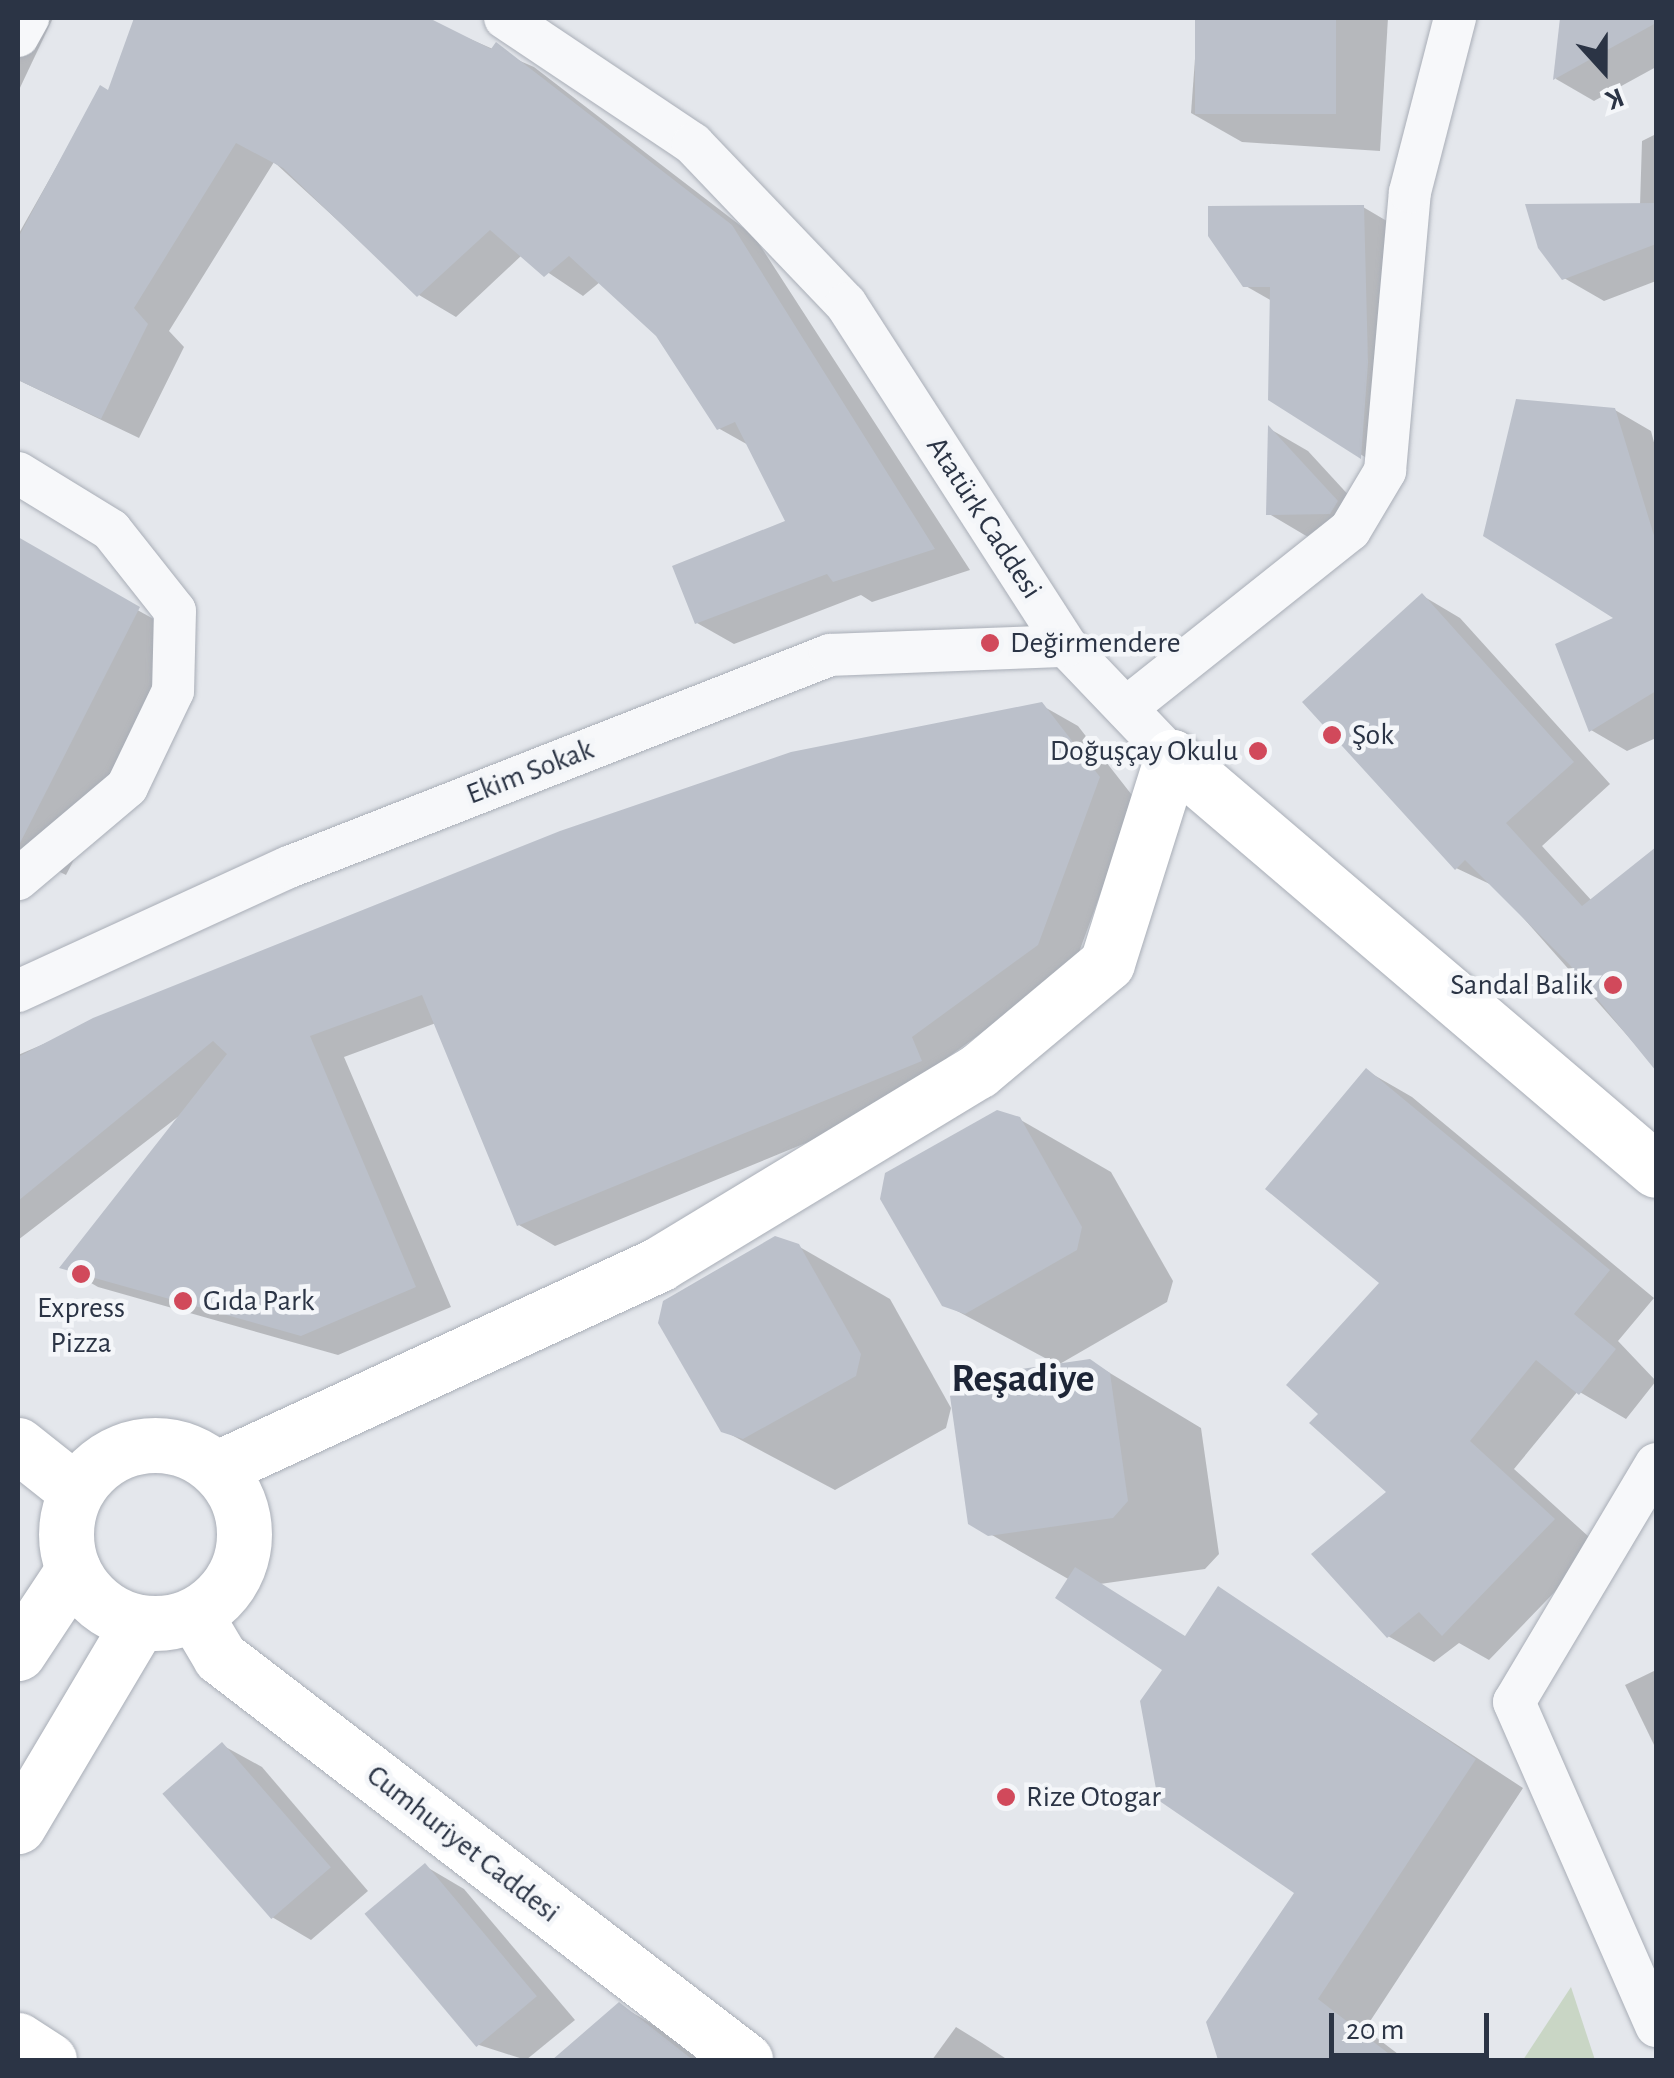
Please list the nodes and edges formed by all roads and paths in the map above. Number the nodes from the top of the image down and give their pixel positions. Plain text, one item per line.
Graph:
1 (28, 18) edge
2 (506, 18) edge
3 (1456, 18) edge
4 (18, 36) edge
5 (18, 473) edge
6 (1066, 646) junction
7 (1126, 708) junction
8 (1172, 757) junction
9 (18, 879) edge
10 (18, 992) edge
11 (1656, 1170) edge
12 (18, 1445) edge
13 (1656, 1464) edge
14 (218, 1468) junction
15 (76, 1492) junction
16 (73, 1570) junction
17 (195, 1615) junction
18 (139, 1622) junction
19 (18, 1653) edge
20 (18, 1826) edge
21 (1656, 2026) edge
22 (18, 2040) edge
23 (50, 2060) edge
24 (745, 2060) edge

1 - 4 street
2 - 6 street, Atatürk Caddesi
3 - 7 street
5 - 9 street
6 - 7 street, Atatürk Caddesi
6 - 10 street, Ekim Sokak
7 - 8 street, Atatürk Caddesi
8 - 11 main road, Atatürk Caddesi
8 - 14 main road
12 - 15 main road
13 - 21 street
14 - 15 main road
14 - 17 main road
15 - 16 main road
16 - 18 main road
16 - 19 main road
17 - 18 main road
17 - 24 main road, Cumhuriyet Caddesi
18 - 20 main road
22 - 23 main road

